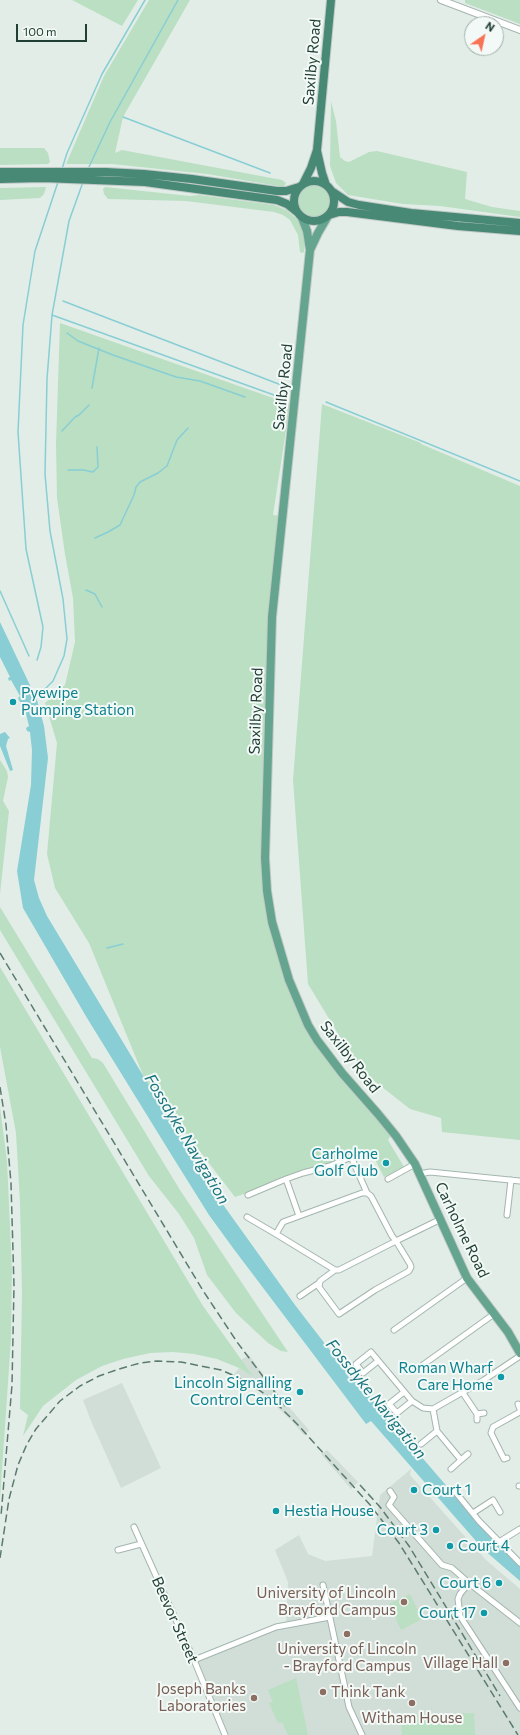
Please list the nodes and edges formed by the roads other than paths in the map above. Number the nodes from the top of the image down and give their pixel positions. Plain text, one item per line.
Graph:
1 (331, 0) edge
2 (441, 0) edge
3 (520, 30) edge
4 (317, 150) junction
5 (0, 172) edge
6 (43, 175) junction
7 (105, 176) junction
8 (0, 180) edge
9 (326, 185) junction
10 (301, 186) junction
11 (333, 192) junction
12 (299, 215) junction
13 (329, 216) junction
14 (520, 223) edge
15 (520, 231) edge
16 (310, 250) junction
17 (396, 1136) joint
18 (415, 1164) junction
19 (420, 1174) junction
20 (286, 1179) junction
21 (388, 1179) dead end
22 (511, 1180) junction
23 (520, 1181) edge
24 (367, 1193) junction
25 (248, 1195) dead end
26 (507, 1214) dead end
27 (299, 1216) junction
28 (247, 1217) dead end
29 (439, 1220) junction
30 (276, 1234) junction
31 (396, 1241) junction
32 (335, 1270) junction
33 (467, 1278) junction
34 (319, 1283) junction
35 (300, 1296) dead end
36 (494, 1314) junction
37 (394, 1330) dead end
38 (520, 1355) edge
39 (378, 1360) dead end
40 (420, 1367) dead end
41 (404, 1392) junction
42 (464, 1393) junction
43 (412, 1401) junction
44 (519, 1408) edge
45 (433, 1409) junction
46 (484, 1413) dead end
47 (477, 1414) junction
48 (477, 1420) dead end
49 (437, 1431) junction
50 (421, 1444) dead end
51 (468, 1454) dead end
52 (507, 1458) dead end
53 (462, 1460) junction
54 (451, 1469) dead end
55 (453, 1489) dead end
56 (390, 1491) dead end
57 (500, 1512) dead end
58 (473, 1513) junction
59 (134, 1527) dead end
60 (520, 1529) edge
61 (499, 1542) junction
62 (141, 1544) junction
63 (118, 1550) dead end
64 (520, 1563) edge
65 (469, 1583) junction
66 (324, 1585) dead end
67 (330, 1617) junction
68 (520, 1623) edge
69 (194, 1660) junction
70 (520, 1708) edge
71 (225, 1735) edge
72 (362, 1735) edge

1 - 4 highway, Saxilby Road
2 - 3 street
4 - 9 highway, Saxilby Road
4 - 10 highway, Saxilby Road
5 - 6 highway
6 - 7 highway
6 - 8 highway
7 - 10 highway
7 - 12 highway
9 - 10 highway
9 - 11 highway
10 - 12 highway
11 - 13 highway
11 - 14 highway
12 - 13 highway
12 - 16 main road, Saxilby Road
13 - 15 highway
13 - 16 main road, Saxilby Road
16 - 17 main road, Saxilby Road
17 - 18 main road, Carholme Road
18 - 19 main road, Carholme Road
18 - 21 street
19 - 22 street
19 - 29 main road, Carholme Road
20 - 24 street
20 - 25 street
20 - 27 street
22 - 23 street
22 - 26 street
24 - 27 street
24 - 31 street
27 - 30 street
28 - 30 street
29 - 31 street
29 - 33 main road, Carholme Road
30 - 32 street
31 - 32 street
31 - 34 street
32 - 34 street
33 - 36 main road, Carholme Road
33 - 37 street
34 - 35 street
36 - 38 main road, Carholme Road
36 - 40 street
38 - 42 street
39 - 41 street
41 - 43 street
41 - 43 street
42 - 45 street
42 - 47 street
43 - 45 street
44 - 52 street
45 - 49 street
46 - 47 street
47 - 48 street
49 - 50 street
49 - 53 street
51 - 53 street
53 - 54 street
55 - 58 street
56 - 65 street
57 - 58 street
58 - 61 street
59 - 62 street, Beevor Street
60 - 61 street
61 - 64 street
62 - 63 street
62 - 69 street, Beevor Street
65 - 68 street
65 - 70 street
66 - 67 street
67 - 69 street
67 - 72 street
69 - 71 street, Beevor Street

